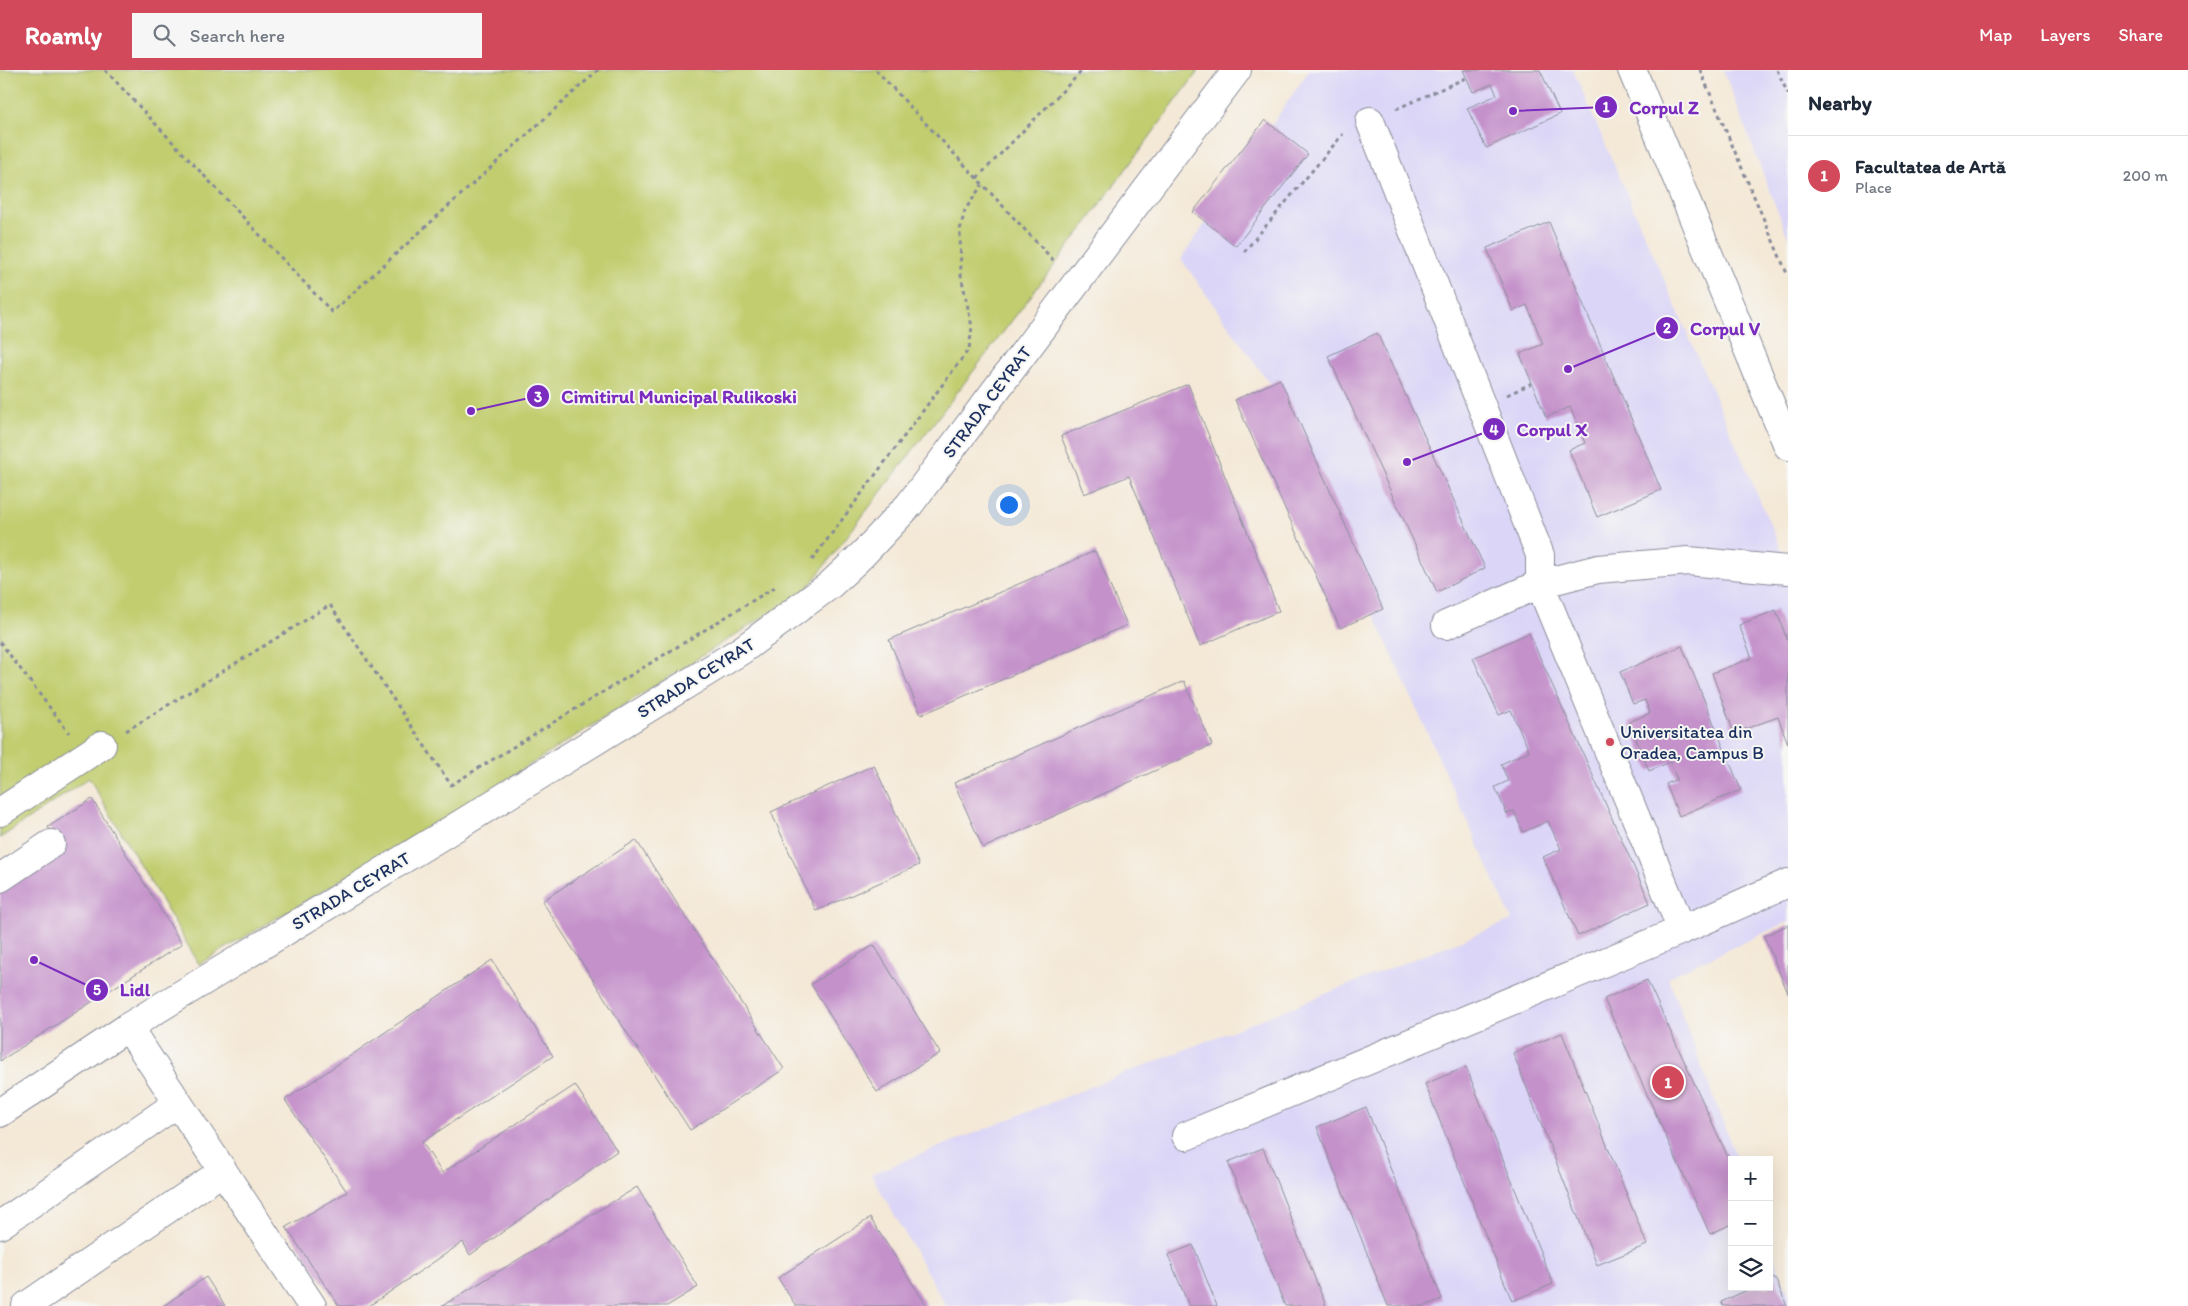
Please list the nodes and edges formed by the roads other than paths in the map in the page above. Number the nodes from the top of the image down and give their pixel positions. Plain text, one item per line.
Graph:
1 (1237, 70) edge
2 (1632, 70) edge
3 (1370, 121) road end
4 (1788, 446) edge
5 (1788, 570) edge
6 (1540, 584) junction
7 (1446, 625) dead end
8 (94, 750) road end
9 (0, 812) edge
10 (51, 844) dead end
11 (0, 878) edge
12 (1788, 883) edge
13 (1682, 930) junction
14 (128, 1027) junction
15 (178, 1103) junction
16 (0, 1113) edge
17 (1186, 1136) dead end
18 (223, 1171) junction
19 (0, 1225) edge
20 (26, 1306) edge
21 (312, 1306) edge

1 - 14 main road, STRADA CEYRAT
2 - 4 main road
3 - 6 main road
5 - 6 main road
6 - 7 main road
6 - 13 main road
8 - 9 main road
10 - 11 main road
12 - 13 main road
13 - 17 main road
14 - 15 main road
14 - 16 main road, STRADA CEYRAT
15 - 18 main road
15 - 19 main road
18 - 20 main road
18 - 21 main road

